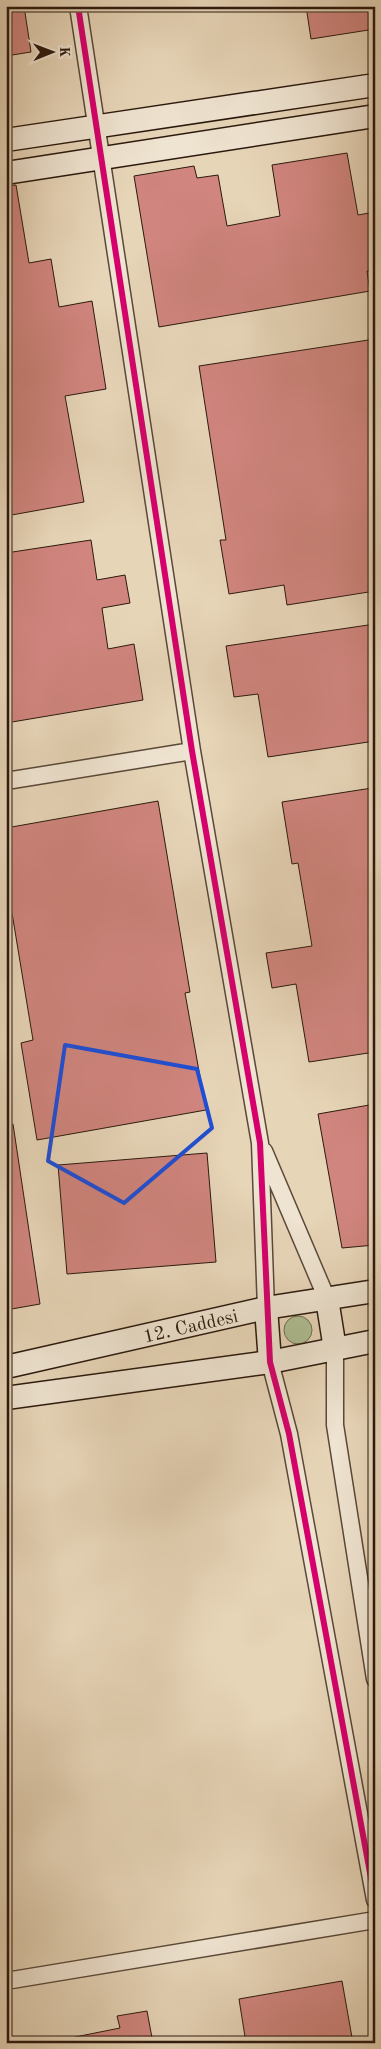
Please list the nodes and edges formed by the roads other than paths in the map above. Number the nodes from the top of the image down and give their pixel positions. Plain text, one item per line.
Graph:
1 (78, 6) edge
2 (375, 84) edge
3 (375, 116) edge
4 (96, 125) junction
5 (6, 140) edge
6 (101, 158) junction
7 (6, 173) edge
8 (192, 751) junction
9 (6, 781) edge
10 (260, 1142) junction
11 (375, 1291) edge
12 (327, 1299) junction
13 (266, 1308) junction
14 (375, 1342) edge
15 (335, 1349) junction
16 (270, 1362) junction
17 (6, 1367) edge
18 (6, 1398) edge
19 (375, 1679) edge
20 (375, 1900) edge
21 (375, 1920) edge
22 (6, 1981) edge

1 - 4 street
2 - 4 street
3 - 6 street
4 - 5 street
4 - 6 street
6 - 7 street
6 - 8 street
8 - 9 street
8 - 10 street
10 - 12 street
10 - 13 street
11 - 12 street, 12. Caddesi
12 - 13 street, 12. Caddesi
12 - 15 street
13 - 16 street
13 - 17 street, 12. Caddesi
14 - 15 street
15 - 16 street
15 - 19 street
16 - 18 street
16 - 20 street
21 - 22 street

